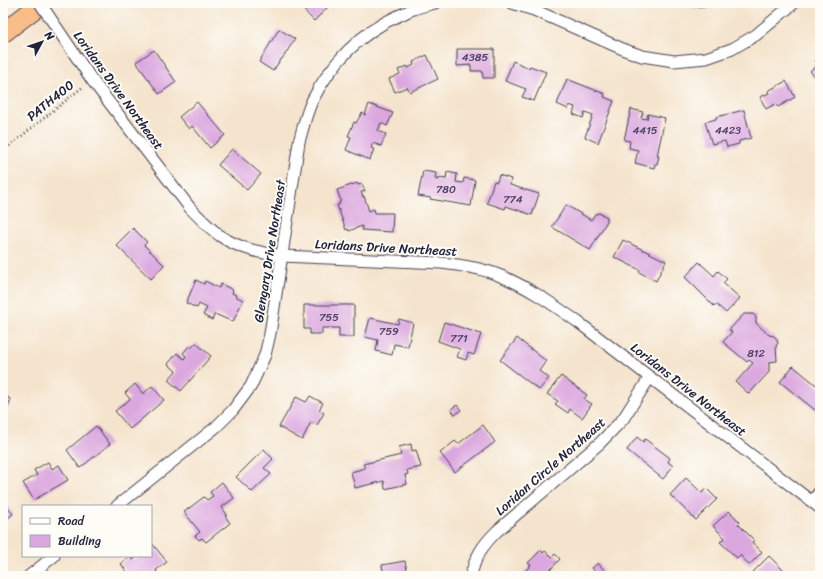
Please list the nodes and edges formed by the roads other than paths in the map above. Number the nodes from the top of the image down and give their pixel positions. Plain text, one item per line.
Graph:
1 (41, 3) edge
2 (435, 3) edge
3 (512, 3) edge
4 (794, 3) edge
5 (3, 33) edge
6 (282, 256) junction
7 (650, 377) junction
8 (820, 487) edge
9 (810, 500) junction
10 (118, 505) edge
11 (820, 508) edge
12 (53, 557) edge
13 (29, 576) edge
14 (471, 576) edge

1 - 5 highway
1 - 6 street, Loridans Drive Northeast, bridge
2 - 6 street, Glengary Drive Northeast
3 - 4 street
6 - 7 street, Loridans Drive Northeast
6 - 10 street, Glengary Drive Northeast
7 - 9 street, Loridans Drive Northeast
7 - 14 street, Loridan Circle Northeast
8 - 9 lane
9 - 11 street, Loridans Drive Northeast
12 - 13 street

